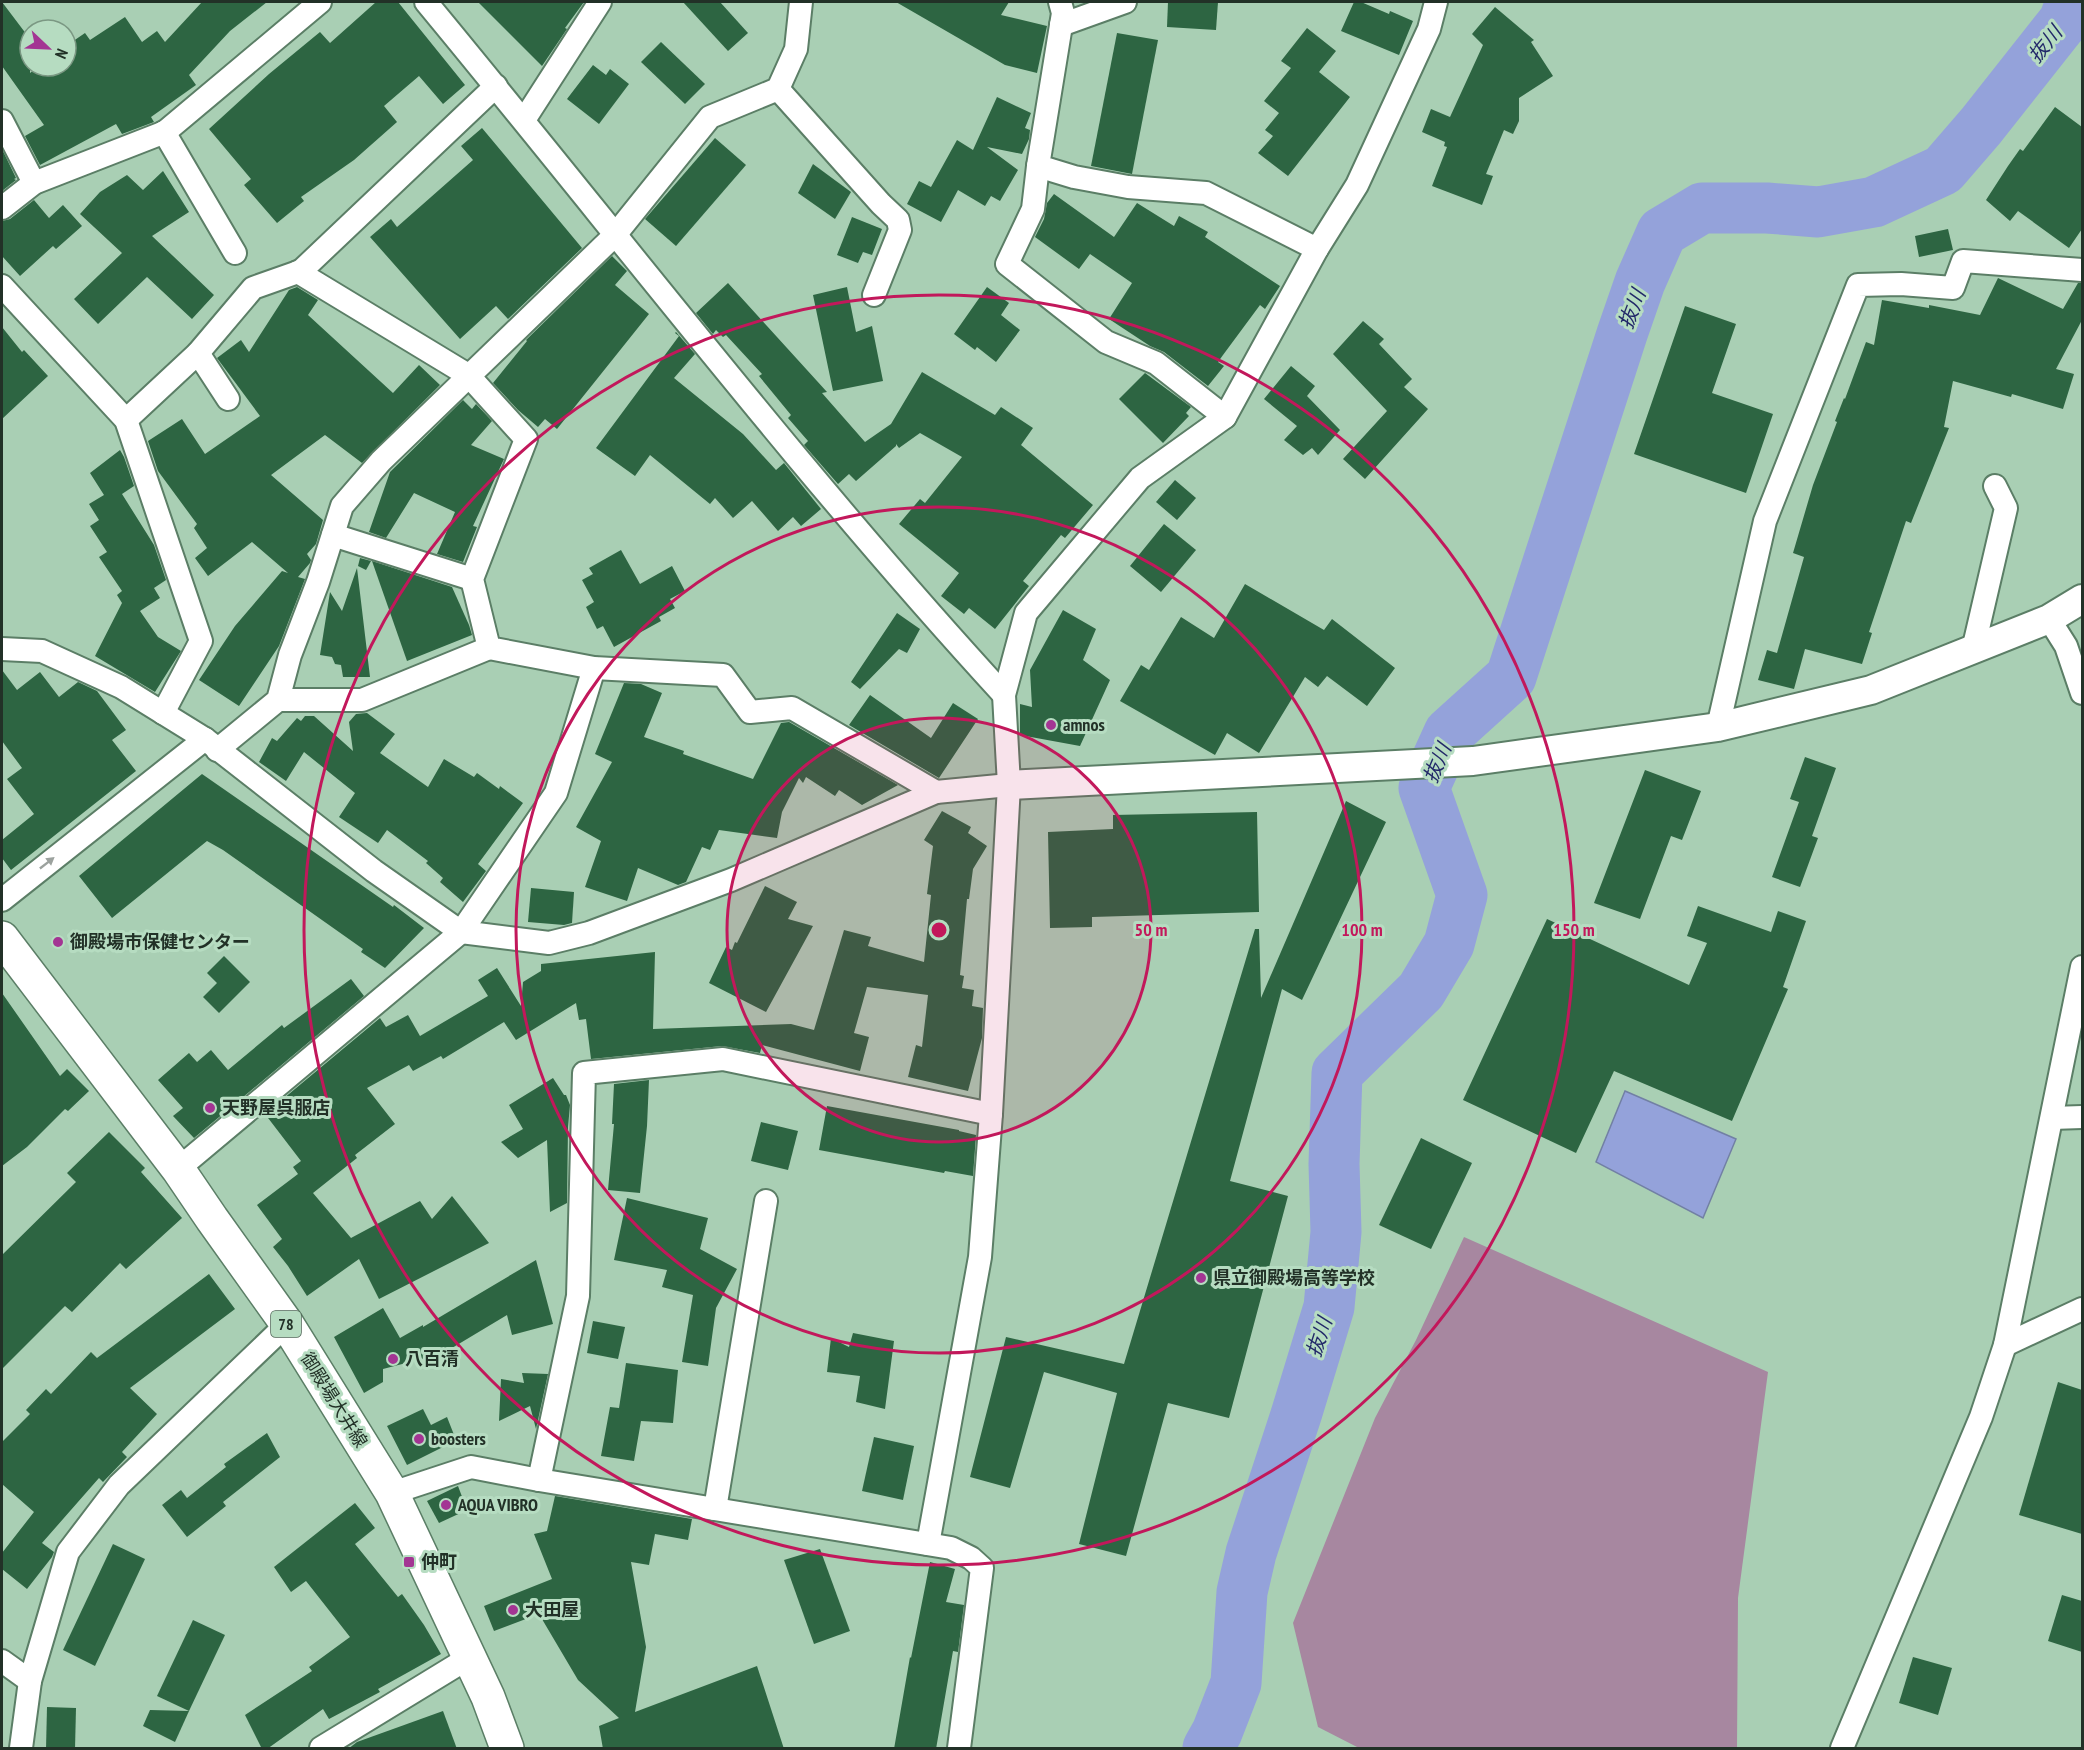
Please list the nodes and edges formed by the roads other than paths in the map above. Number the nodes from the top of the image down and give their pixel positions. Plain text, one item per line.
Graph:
1 (320, 2) edge
2 (426, 2) edge
3 (600, 2) edge
4 (801, 2) edge
5 (1060, 2) edge
6 (1125, 2) edge
7 (1436, 2) edge
8 (1061, 25) junction
9 (496, 86) junction
10 (778, 89) junction
11 (524, 120) junction
12 (2, 121) edge
13 (164, 132) junction
14 (1038, 166) junction
15 (33, 183) junction
16 (2, 208) edge
17 (615, 235) junction
18 (1317, 249) junction
19 (235, 253) dead end
20 (2082, 270) edge
21 (298, 272) junction
22 (2, 286) edge
23 (874, 295) dead end
24 (198, 353) junction
25 (468, 375) junction
26 (228, 399) dead end
27 (1225, 417) junction
28 (126, 420) junction
29 (1995, 486) dead end
30 (333, 534) junction
31 (472, 579) junction
32 (2082, 599) edge
33 (2049, 619) junction
34 (489, 648) junction
35 (2, 649) edge
36 (1973, 650) junction
37 (594, 668) junction
38 (2082, 693) edge
39 (1004, 695) junction
40 (278, 700) junction
41 (163, 713) junction
42 (1718, 727) junction
43 (211, 745) junction
44 (1009, 785) junction
45 (936, 792) junction
46 (2, 900) edge
47 (461, 932) junction
48 (2, 938) edge
49 (2082, 967) edge
50 (991, 1114) junction
51 (2082, 1117) edge
52 (2052, 1118) junction
53 (178, 1169) junction
54 (766, 1201) dead end
55 (2082, 1309) edge
56 (287, 1324) junction
57 (2005, 1346) junction
58 (539, 1480) junction
59 (392, 1493) junction
60 (715, 1509) junction
61 (928, 1544) junction
62 (470, 1657) junction
63 (2, 1661) edge
64 (30, 1681) junction
65 (21, 1749) edge
66 (321, 1749) edge
67 (507, 1749) edge
68 (958, 1749) edge
69 (1842, 1749) edge

1 - 13 street
2 - 9 street
3 - 11 street
4 - 10 street
5 - 8 street
6 - 8 street
7 - 18 street
8 - 14 street
9 - 11 street
9 - 21 street
10 - 17 street
10 - 23 street
11 - 17 street
12 - 15 street
13 - 15 street
13 - 19 street
14 - 18 street
14 - 27 street
15 - 16 street
17 - 25 street
17 - 39 street
18 - 27 street
20 - 42 street
21 - 24 street
21 - 25 street
22 - 28 street
24 - 26 street
24 - 28 street
25 - 30 street
25 - 31 street
27 - 39 street
28 - 41 street
29 - 36 street
30 - 31 street
30 - 40 street
31 - 34 street
32 - 33 street
33 - 36 street
33 - 38 street
34 - 37 street
34 - 40 street
35 - 41 street
36 - 42 street
37 - 45 street
37 - 47 street
39 - 44 street
40 - 43 street
41 - 43 street
42 - 44 street
46 -> 43 street
43 - 47 street
44 - 45 street
44 - 50 street
45 - 47 street
47 - 53 street
48 - 53 main road, 御殿場大井線 / 78
49 - 52 street
50 - 58 street
50 - 61 street
51 - 52 street
52 - 57 street
53 - 56 main road, 御殿場大井線 / 78
54 - 60 street
55 - 57 street
56 - 59 main road, 御殿場大井線 / 78
56 - 64 street
57 - 69 street
58 - 59 street
58 - 60 street
59 - 62 main road, 御殿場大井線 / 78
60 - 61 street
61 - 68 street
62 - 66 street
62 - 67 main road, 御殿場大井線 / 78
63 - 64 street
64 - 65 street

